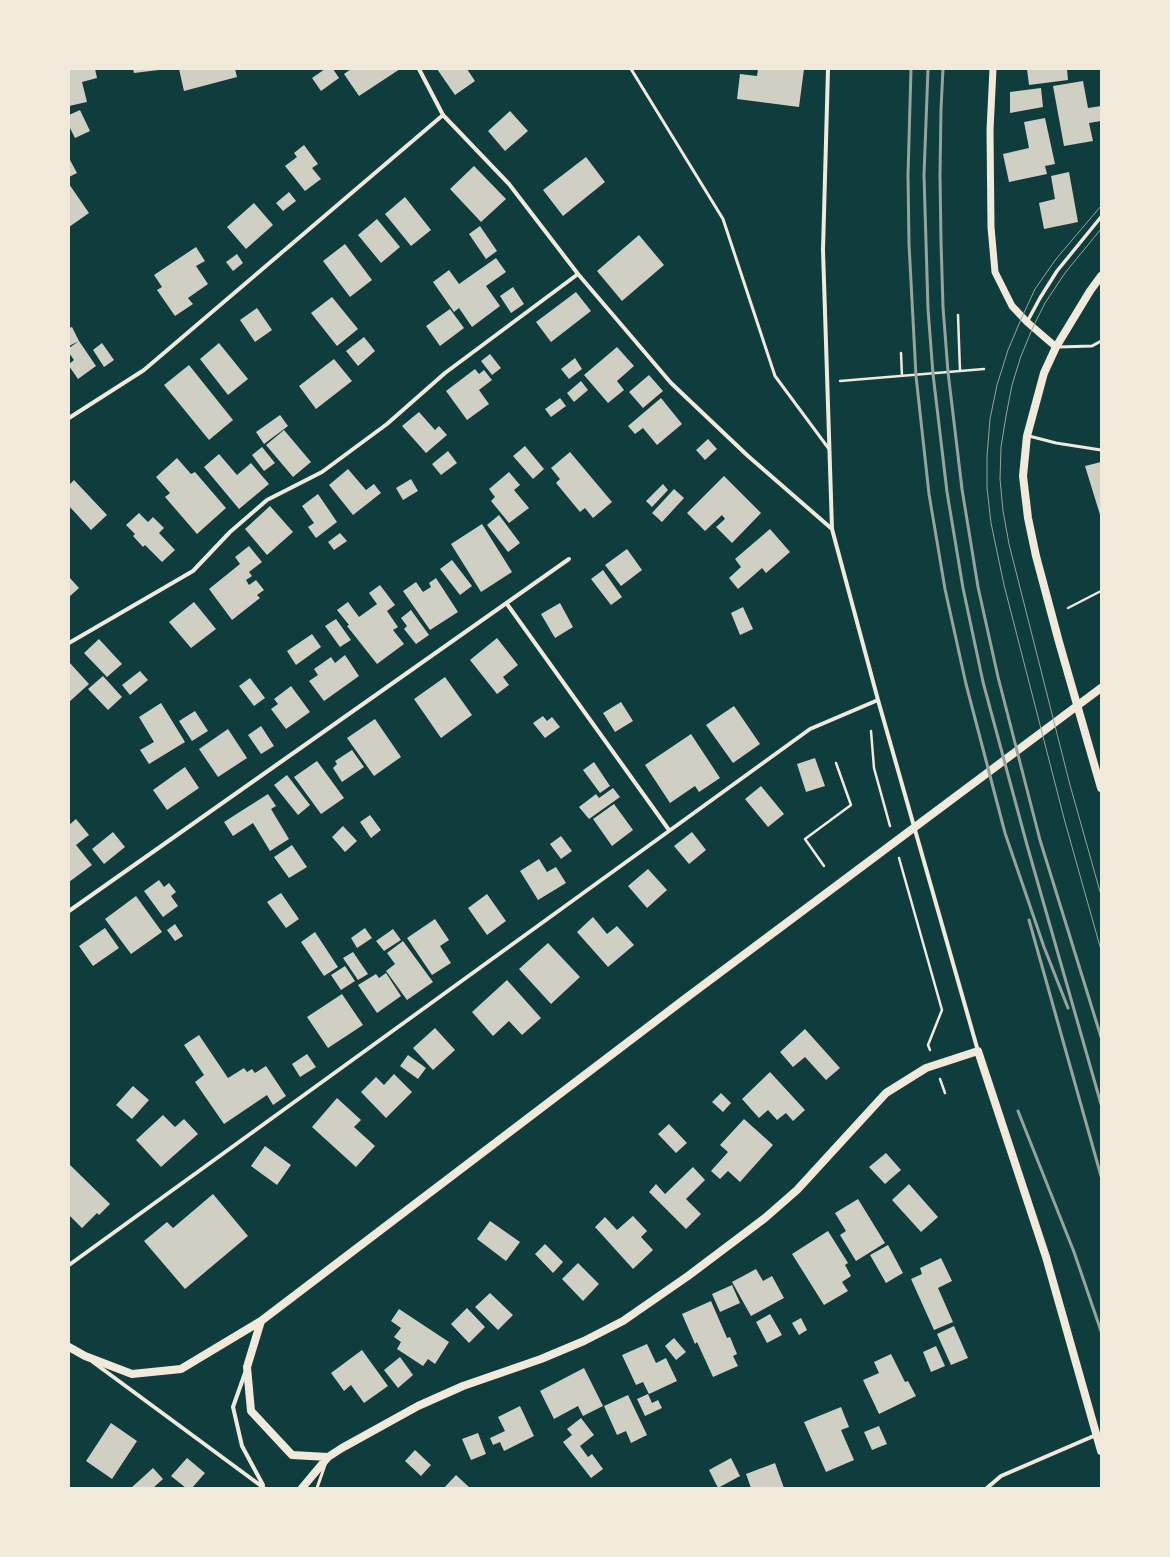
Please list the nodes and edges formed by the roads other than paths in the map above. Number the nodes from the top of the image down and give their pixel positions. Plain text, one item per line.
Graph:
1 (419, 69) edge
2 (631, 69) edge
3 (828, 69) edge
4 (993, 69) edge
5 (443, 115) junction
6 (1101, 217) edge
7 (578, 274) junction
8 (1101, 276) edge
9 (1027, 322) junction
10 (1101, 341) edge
11 (1056, 347) junction
12 (69, 418) edge
13 (1027, 436) junction
14 (1101, 450) edge
15 (830, 451) junction
16 (832, 529) junction
17 (569, 559) dead end
18 (507, 604) junction
19 (69, 643) edge
20 (1101, 688) edge
21 (878, 700) junction
22 (1101, 788) edge
23 (669, 830) junction
24 (69, 911) edge
25 (978, 1051) junction
26 (69, 1265) edge
27 (261, 1321) junction
28 (69, 1347) edge
29 (85, 1356) junction
30 (248, 1367) junction
31 (1096, 1435) junction
32 (1101, 1451) edge
33 (328, 1457) junction
34 (264, 1488) edge
35 (302, 1488) edge
36 (316, 1488) edge
37 (987, 1488) edge

1 - 5 street
2 - 15 lane
3 - 15 street
4 - 9 street
5 - 7 street
5 - 12 street
6 - 9 street
7 - 16 street
7 - 19 street
8 - 11 main road
9 - 11 street
10 - 11 lane
11 - 13 main road
13 - 14 lane
13 - 22 main road
15 - 16 street
16 - 21 street
17 - 18 street
18 - 23 street
18 - 24 street
20 - 27 main road
21 - 23 street
21 - 25 street
23 - 26 street
25 - 31 main road
25 - 33 main road
27 - 29 main road
27 - 30 main road
28 - 29 main road
29 - 34 street
30 - 33 main road
30 - 34 street
31 - 32 main road
31 - 37 street
33 - 35 main road
33 - 36 lane

